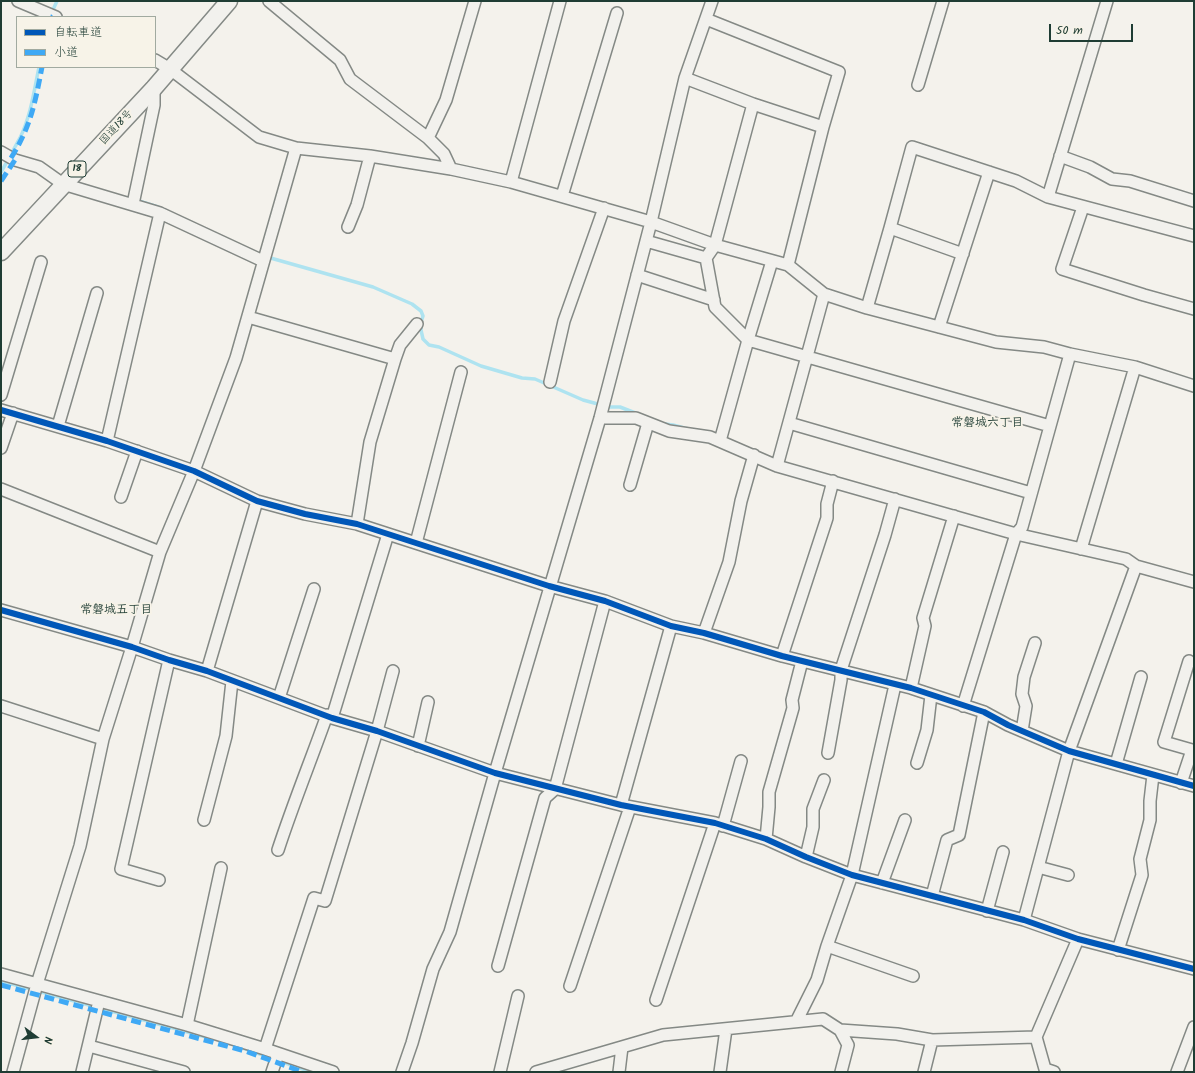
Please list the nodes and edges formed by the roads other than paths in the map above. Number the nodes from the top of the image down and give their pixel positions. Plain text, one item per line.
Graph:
1 (18, 1) edge
2 (229, 1) edge
3 (269, 1) edge
4 (475, 1) edge
5 (560, 1) edge
6 (712, 1) edge
7 (943, 1) edge
8 (1107, 1) edge
9 (616, 13) dead end
10 (54, 16) edge
11 (706, 19) junction
12 (156, 61) edge
13 (170, 69) junction
14 (685, 78) junction
15 (918, 85) dead end
16 (154, 88) junction
17 (753, 104) junction
18 (823, 127) junction
19 (428, 138) junction
20 (296, 148) junction
21 (1, 152) edge
22 (370, 156) junction
23 (1060, 156) junction
24 (451, 169) junction
25 (989, 172) junction
26 (511, 182) junction
27 (63, 184) junction
28 (562, 196) junction
29 (1048, 197) junction
30 (1194, 201) edge
31 (133, 204) junction
32 (1083, 207) junction
33 (604, 208) junction
34 (160, 213) junction
35 (651, 222) junction
36 (348, 227) dead end
37 (890, 228) junction
38 (1194, 236) edge
39 (646, 241) junction
40 (715, 245) junction
41 (1, 252) edge
42 (963, 254) junction
43 (706, 258) junction
44 (263, 261) junction
45 (772, 261) junction
46 (41, 262) dead end
47 (788, 265) junction
48 (637, 275) junction
49 (97, 293) dead end
50 (824, 294) junction
51 (714, 300) junction
52 (867, 308) junction
53 (1194, 309) edge
54 (248, 316) junction
55 (417, 324) dead end
56 (939, 327) junction
57 (748, 340) junction
58 (1070, 354) junction
59 (806, 358) junction
60 (395, 359) junction
61 (1135, 367) junction
62 (461, 372) dead end
63 (550, 382) dead end
64 (1194, 386) edge
65 (1, 395) edge
66 (1, 410) edge
67 (13, 413) junction
68 (600, 418) junction
69 (648, 423) junction
70 (789, 423) junction
71 (58, 426) junction
72 (1050, 426) junction
73 (107, 441) junction
74 (720, 441) junction
75 (1, 448) edge
76 (137, 452) junction
77 (754, 455) junction
78 (777, 466) junction
79 (194, 471) junction
80 (833, 481) junction
81 (630, 485) dead end
82 (1, 489) edge
83 (1031, 493) junction
84 (122, 497) dead end
85 (895, 499) junction
86 (257, 501) junction
87 (954, 516) junction
88 (357, 524) junction
89 (388, 534) junction
90 (1016, 534) junction
91 (416, 543) junction
92 (1081, 549) junction
93 (160, 552) junction
94 (1136, 566) junction
95 (1194, 582) edge
96 (550, 586) junction
97 (314, 589) dead end
98 (605, 601) junction
99 (1, 610) edge
100 (671, 626) junction
101 (704, 633) junction
102 (1034, 643) dead end
103 (132, 647) junction
104 (782, 656) junction
105 (169, 660) junction
106 (802, 661) junction
107 (1189, 661) dead end
108 (841, 670) junction
109 (207, 671) junction
110 (393, 671) dead end
111 (1141, 677) dead end
112 (232, 681) junction
113 (895, 685) junction
114 (911, 688) junction
115 (930, 695) junction
116 (279, 698) junction
117 (428, 702) dead end
118 (1, 706) edge
119 (963, 706) junction
120 (984, 712) junction
121 (330, 716) junction
122 (377, 731) junction
123 (1022, 731) junction
124 (103, 739) junction
125 (418, 746) junction
126 (1069, 751) junction
127 (828, 753) dead end
128 (741, 761) dead end
129 (916, 763) dead end
130 (1116, 764) junction
131 (495, 773) junction
132 (1153, 775) junction
133 (824, 780) dead end
134 (1181, 783) junction
135 (1194, 786) edge
136 (555, 789) junction
137 (625, 806) junction
138 (204, 820) dead end
139 (905, 820) dead end
140 (719, 824) junction
141 (766, 839) junction
142 (278, 850) dead end
143 (1003, 852) dead end
144 (806, 857) junction
145 (221, 868) dead end
146 (1038, 868) junction
147 (852, 875) junction
148 (1068, 875) dead end
149 (159, 880) dead end
150 (882, 883) junction
151 (932, 896) junction
152 (987, 911) junction
153 (1024, 920) junction
154 (1078, 939) junction
155 (827, 946) junction
156 (1118, 950) junction
157 (498, 966) dead end
158 (1194, 969) edge
159 (1, 974) edge
160 (913, 976) dead end
161 (570, 986) dead end
162 (36, 988) junction
163 (518, 996) dead end
164 (656, 1000) dead end
165 (99, 1001) junction
166 (797, 1020) junction
167 (187, 1025) junction
168 (1194, 1028) edge
169 (726, 1029) junction
170 (840, 1030) junction
171 (1036, 1037) junction
172 (932, 1040) junction
173 (89, 1046) junction
174 (622, 1047) junction
175 (265, 1049) junction
176 (278, 1054) junction
177 (1048, 1071) edge
178 (13, 1072) edge
179 (82, 1072) edge
180 (184, 1072) edge
181 (272, 1072) edge
182 (333, 1072) edge
183 (402, 1072) edge
184 (500, 1072) edge
185 (536, 1072) edge
186 (619, 1072) edge
187 (720, 1072) edge
188 (841, 1072) edge
189 (924, 1072) edge
190 (1176, 1072) edge

1 - 10 street
2 - 13 highway, 国道18号 / 18
3 - 19 street
4 - 19 street
5 - 26 street
6 - 11 street
7 - 15 street
8 - 23 street
9 - 28 street
11 - 14 street
11 - 18 street
12 - 13 street
13 - 16 highway, 国道18号 / 18
13 - 20 street
14 - 17 street
14 - 35 street
16 - 27 highway, 国道18号 / 18
16 - 31 street
17 - 18 street
17 - 40 street
18 - 47 street
19 - 24 street
20 - 22 street
20 - 44 street
21 - 27 street
22 - 24 street
22 - 36 street
23 - 29 street
23 - 30 street
24 - 26 street
25 - 29 street
25 - 37 street
25 - 42 street
26 - 28 street
27 - 31 street
27 - 41 highway, 国道18号 / 18
28 - 33 street
29 - 32 street
31 - 34 street
32 - 38 street
32 - 53 street
33 - 35 street
33 - 63 street
34 - 44 street
34 - 73 street
35 - 39 street
35 - 40 street
37 - 42 street
37 - 52 street
39 - 43 street
39 - 48 street
40 - 43 street
40 - 45 street
42 - 56 street
43 - 51 street
44 - 54 street
45 - 47 street
45 - 57 street
46 - 65 street
47 - 50 street
48 - 51 street
48 - 68 street
49 - 71 street
50 - 52 street
50 - 59 street
51 - 57 street
52 - 56 street
54 - 60 street
54 - 79 street
55 - 60 street
56 - 58 street
57 - 59 street
57 - 74 street
58 - 61 street
58 - 72 street
59 - 70 street
59 - 72 street
60 - 88 street
61 - 64 street
61 - 92 street
62 - 91 street
66 - 67 street
67 - 71 street
67 - 75 street
68 - 69 street
68 - 96 street
69 - 74 street
69 - 81 street
70 - 78 street
70 - 83 street
71 - 73 street
72 - 83 street
73 - 76 street
74 - 77 street
76 - 79 street
76 - 84 street
77 - 78 street
77 - 101 street
78 - 80 street
79 - 86 street
79 - 93 street
80 - 85 street
80 - 104 street
82 - 93 street
83 - 90 street
85 - 87 street
85 - 108 street
86 - 88 street
86 - 109 street
87 - 90 street
87 - 114 street
88 - 89 street
89 - 91 street
89 - 121 street
90 - 92 street
90 - 119 street
91 - 96 street
92 - 94 street
93 - 103 street
94 - 95 street
94 - 126 street
96 - 98 street
96 - 131 street
97 - 116 street
98 - 100 street
98 - 136 street
99 - 103 street
100 - 101 street
100 - 137 street
101 - 104 street
102 - 123 street
103 - 105 street
103 - 124 street
104 - 106 street
105 - 109 street
105 - 149 street
106 - 108 street
106 - 141 street
107 - 134 street
108 - 113 street
108 - 127 street
109 - 112 street
110 - 122 street
111 - 130 street
112 - 116 street
112 - 138 street
113 - 114 street
113 - 147 street
114 - 115 street
115 - 119 street
115 - 129 street
116 - 121 street
117 - 125 street
118 - 124 street
119 - 120 street
120 - 123 street
120 - 151 street
121 - 122 street
121 - 142 street
122 - 125 street
122 - 175 street
123 - 126 street
124 - 162 street
125 - 131 street
126 - 130 street
126 - 146 street
128 - 140 street
130 - 132 street
131 - 136 street
131 - 183 street
132 - 134 street
132 - 156 street
133 - 144 street
134 - 135 street
136 - 137 street
136 - 157 street
137 - 140 street
137 - 161 street
139 - 150 street
140 - 141 street
140 - 164 street
141 - 144 street
143 - 152 street
144 - 147 street
145 - 167 street
146 - 148 street
146 - 153 street
147 - 150 street
147 - 155 street
150 - 151 street
151 - 152 street
152 - 153 street
153 - 154 street
154 - 156 street
154 - 171 street
155 - 160 street
155 - 166 street
156 - 158 street
159 - 162 street
162 - 165 street
162 - 178 street
163 - 184 street
165 - 167 street
165 - 173 street
166 - 169 street
166 - 170 street
167 - 175 street
168 - 190 street
169 - 174 street
169 - 187 street
170 - 172 street
170 - 188 street
171 - 172 street
171 - 177 street
172 - 189 street
173 - 179 street
173 - 180 street
174 - 185 street
174 - 186 street
175 - 176 street
176 - 181 street
176 - 182 street

